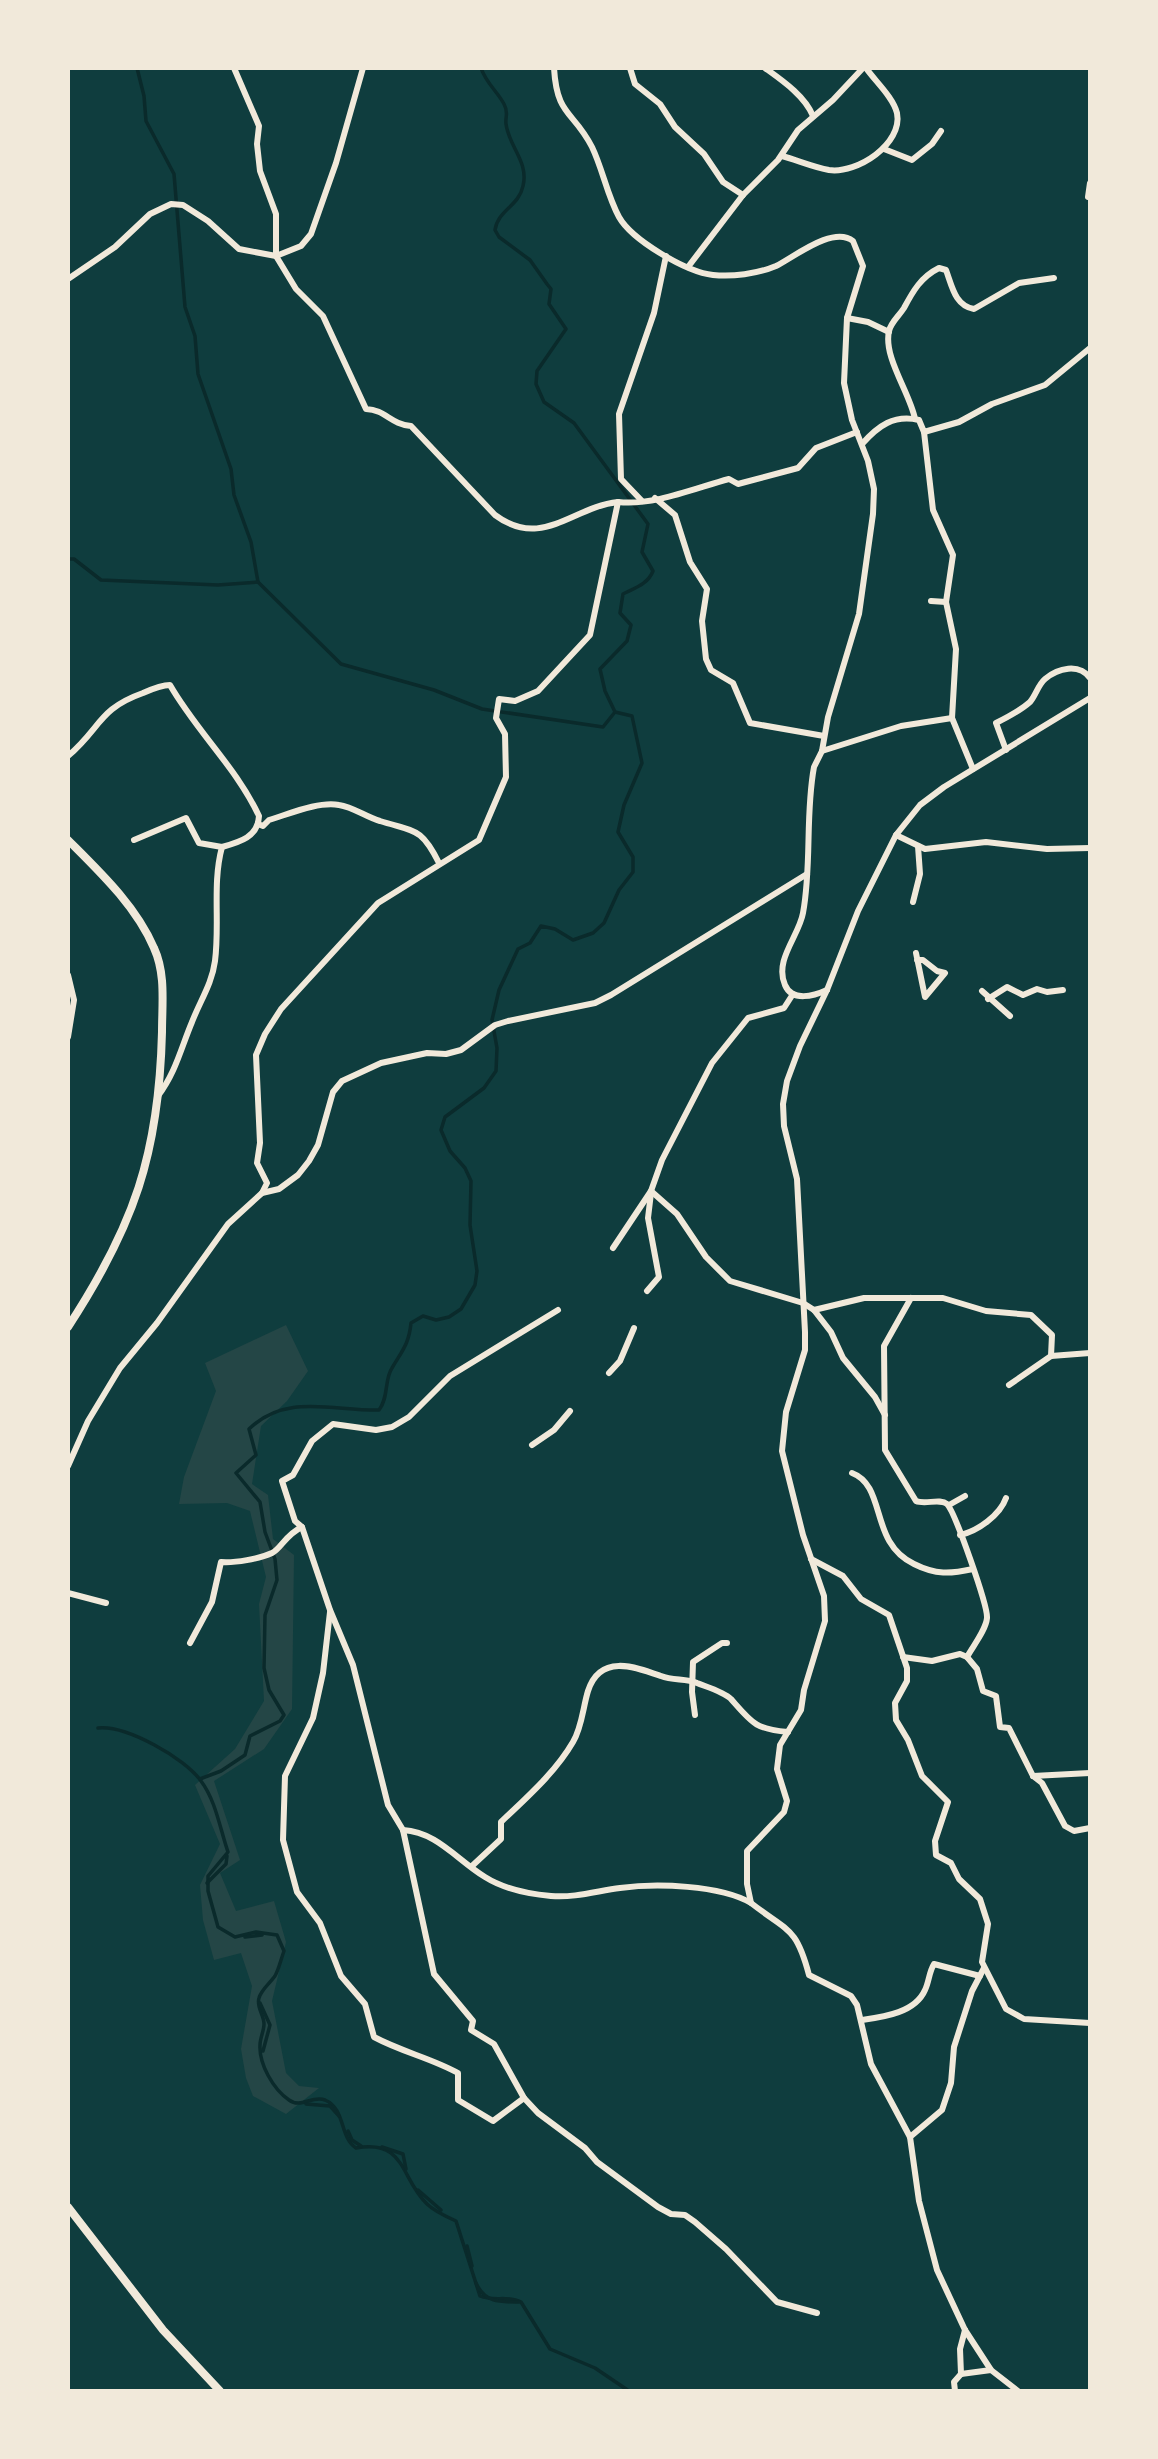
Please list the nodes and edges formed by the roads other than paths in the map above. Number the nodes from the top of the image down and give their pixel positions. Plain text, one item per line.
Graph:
1 (234, 68) edge
2 (363, 68) edge
3 (554, 68) edge
4 (629, 68) edge
5 (765, 68) edge
6 (864, 68) edge
7 (813, 116) junction
8 (941, 131) dead end
9 (884, 149) junction
10 (782, 156) junction
11 (1090, 183) edge
12 (743, 195) junction
13 (1088, 197) dead end
14 (276, 256) junction
15 (666, 256) junction
16 (688, 267) junction
17 (1054, 278) dead end
18 (68, 279) edge
19 (847, 318) junction
20 (889, 332) junction
21 (1090, 348) edge
22 (915, 419) junction
23 (857, 432) junction
24 (925, 432) junction
25 (862, 444) junction
26 (655, 498) junction
27 (642, 501) junction
28 (618, 502) junction
29 (931, 601) dead end
30 (947, 602) junction
31 (1090, 678) edge
32 (1090, 698) edge
33 (952, 718) junction
34 (824, 736) junction
35 (1006, 750) junction
36 (822, 751) junction
37 (68, 756) edge
38 (973, 769) junction
39 (258, 824) junction
40 (897, 835) junction
41 (68, 840) edge
42 (134, 840) dead end
43 (918, 844) junction
44 (222, 847) junction
45 (1090, 848) edge
46 (439, 863) junction
47 (807, 874) junction
48 (913, 902) dead end
49 (917, 956) joint
50 (68, 975) edge
51 (827, 990) junction
52 (1062, 990) dead end
53 (982, 991) dead end
54 (793, 994) junction
55 (988, 999) junction
56 (1010, 1016) dead end
57 (68, 1037) edge
58 (158, 1096) junction
59 (651, 1191) junction
60 (262, 1193) junction
61 (613, 1248) dead end
62 (647, 1291) dead end
63 (911, 1298) junction
64 (803, 1303) junction
65 (558, 1310) dead end
66 (814, 1310) junction
67 (68, 1327) edge
68 (634, 1328) dead end
69 (1090, 1353) edge
70 (1051, 1356) junction
71 (609, 1373) dead end
72 (1009, 1385) dead end
73 (570, 1410) dead end
74 (886, 1416) junction
75 (532, 1445) dead end
76 (68, 1466) edge
77 (852, 1473) dead end
78 (965, 1496) dead end
79 (1006, 1498) dead end
80 (949, 1506) junction
81 (302, 1527) junction
82 (960, 1535) junction
83 (811, 1559) junction
84 (973, 1569) junction
85 (68, 1593) edge
86 (106, 1603) dead end
87 (330, 1611) junction
88 (190, 1643) dead end
89 (727, 1643) dead end
90 (903, 1657) junction
91 (967, 1657) junction
92 (693, 1682) junction
93 (695, 1715) dead end
94 (788, 1732) junction
95 (1090, 1773) edge
96 (1033, 1776) junction
97 (1090, 1828) edge
98 (403, 1830) junction
99 (472, 1866) junction
100 (751, 1903) junction
101 (984, 1968) junction
102 (980, 1976) junction
103 (862, 2020) junction
104 (1090, 2024) edge
105 (524, 2098) junction
106 (910, 2137) junction
107 (68, 2207) edge
108 (817, 2313) dead end
109 (965, 2330) junction
110 (991, 2370) junction
111 (961, 2374) junction
112 (220, 2391) edge
113 (955, 2391) edge
114 (1017, 2391) edge

1 - 14 street
2 - 14 street
3 - 15 street
4 - 12 street
5 - 7 street
6 - 7 street
6 - 9 street
7 - 10 street
8 - 9 street
9 - 10 street
10 - 12 street
11 - 13 street
12 - 16 street
14 - 18 street
14 - 28 street
15 - 16 street
15 - 27 street
16 - 19 street
17 - 20 street
19 - 20 street
19 - 23 street
20 - 22 street
21 - 24 street
22 - 24 street
22 - 25 street
23 - 25 street
23 - 26 street
24 - 30 street
25 - 34 street
26 - 27 street
26 - 34 street
27 - 28 street
28 - 46 street
29 - 30 street
30 - 33 street
31 - 35 street
32 - 35 street
33 - 36 street
33 - 38 street
34 - 36 street
35 - 38 street
36 - 47 street
37 - 39 street
38 - 40 street
39 - 44 street
39 - 46 street
40 - 43 street
40 - 51 street
41 - 58 street
42 - 44 street
43 - 45 street
43 - 48 street
44 - 58 street
46 - 60 street
47 - 54 street
47 - 60 street
49 - 49 street
50 - 57 street
51 - 54 street
51 - 64 street
52 - 55 street
53 - 55 street
54 - 59 street
55 - 56 street
58 - 67 street
59 - 61 street
59 - 62 street
59 - 64 street
60 - 76 street
63 - 66 street
63 - 70 street
63 - 74 street
64 - 66 street
64 - 83 street
65 - 81 street
66 - 74 street
68 - 71 street
69 - 70 street
70 - 72 street
73 - 75 street
74 - 80 street
77 - 84 street
78 - 80 street
79 - 82 street
80 - 82 street
81 - 87 street
81 - 88 street
82 - 84 street
83 - 90 street
83 - 94 street
84 - 91 street
85 - 86 street
87 - 98 street
87 - 105 street
89 - 92 street
90 - 91 street
90 - 101 street
91 - 96 street
92 - 93 street
92 - 94 street
92 - 99 street
94 - 100 street
95 - 96 street
96 - 97 street
98 - 99 street
98 - 105 street
99 - 100 street
100 - 103 street
101 - 102 street
101 - 104 street
102 - 103 street
102 - 106 street
103 - 106 street
105 - 108 street
106 - 109 street
107 - 112 street
109 - 110 street
109 - 111 street
110 - 111 street
110 - 114 street
111 - 113 street

